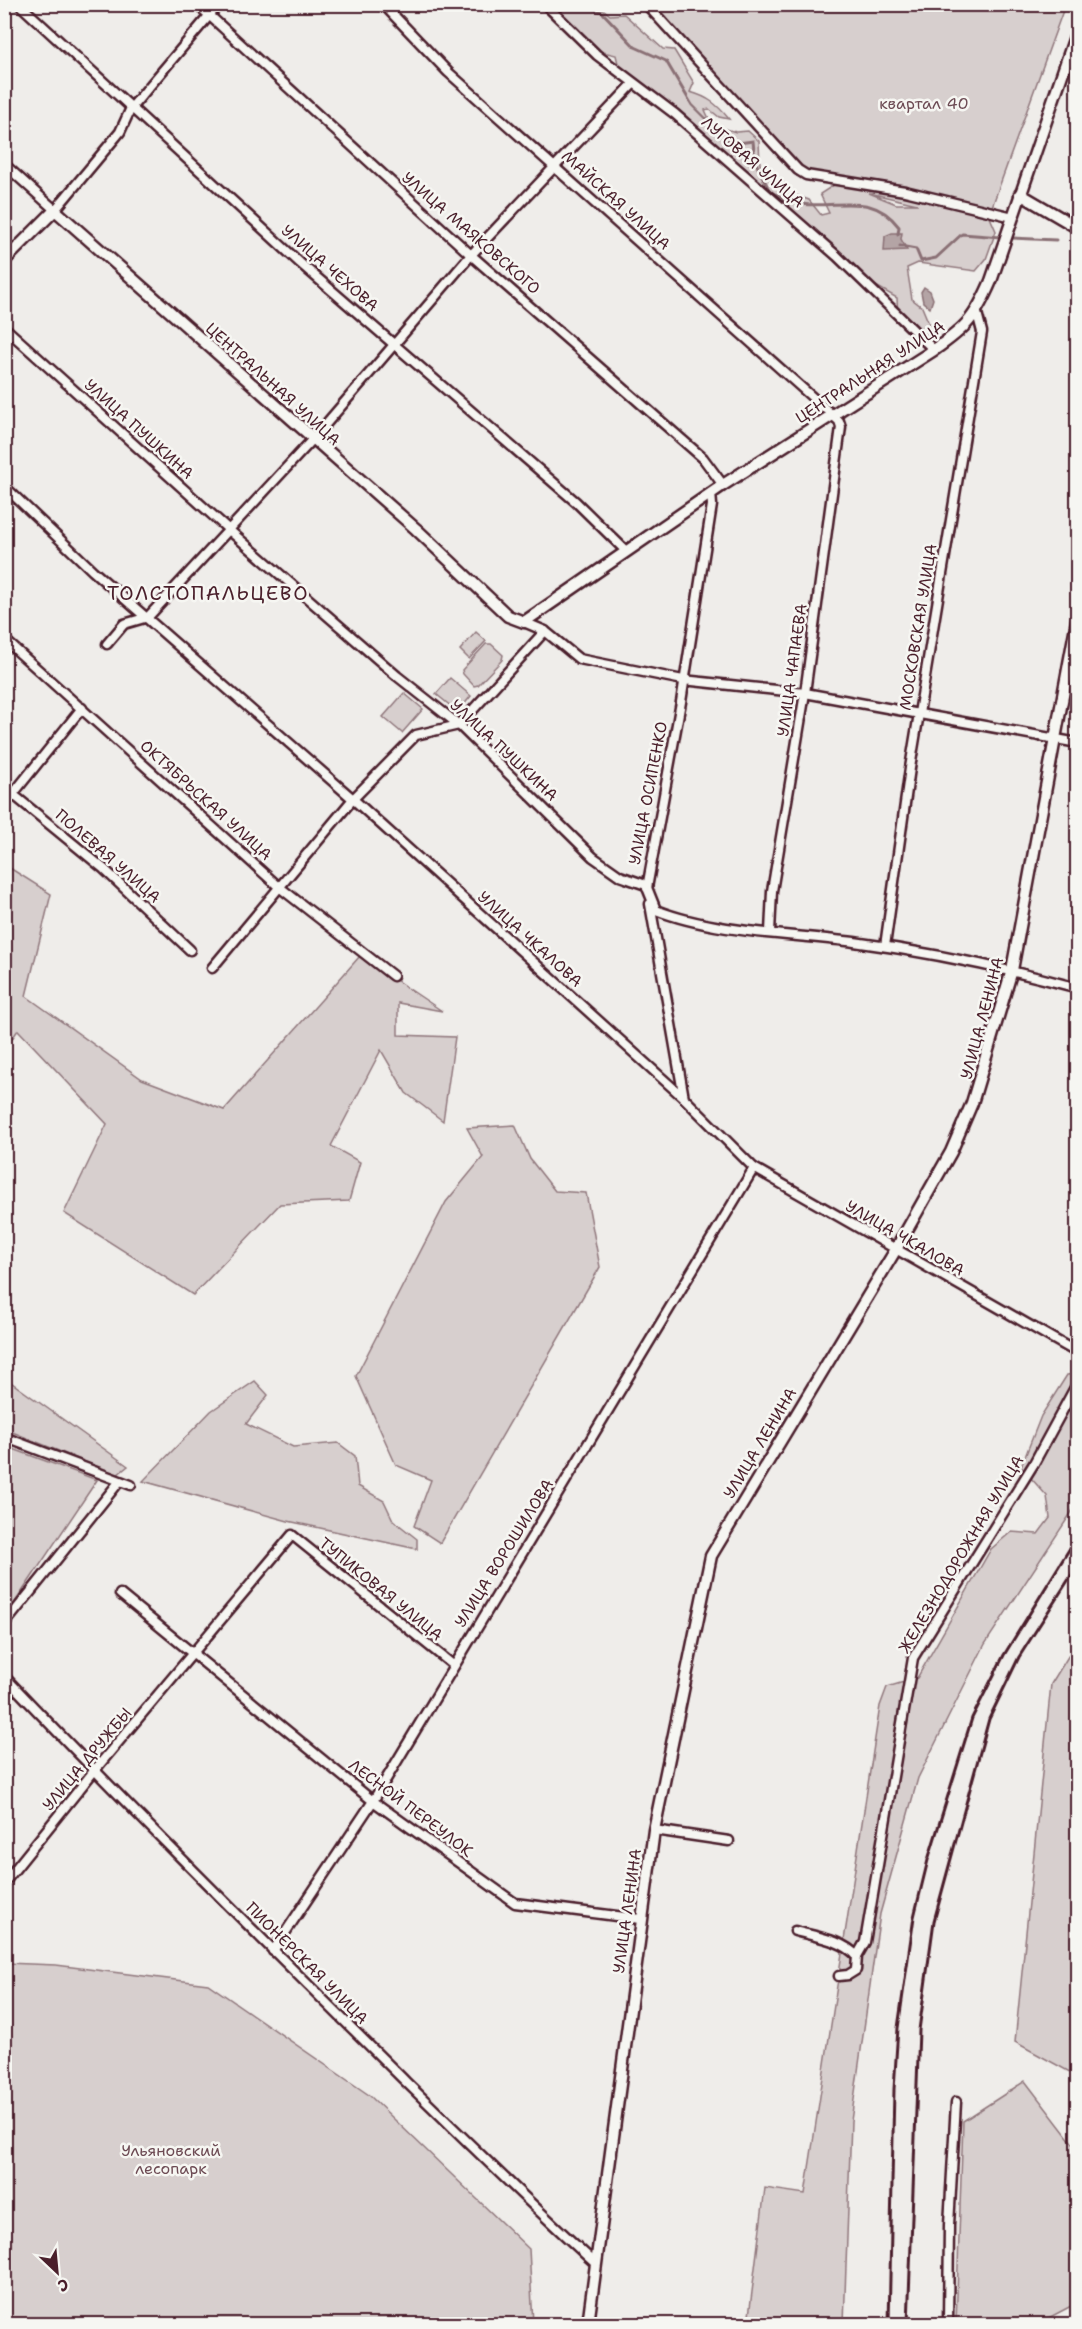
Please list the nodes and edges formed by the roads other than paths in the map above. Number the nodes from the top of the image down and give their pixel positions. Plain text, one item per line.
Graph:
1 (19, 4) edge
2 (197, 4) edge
3 (219, 4) edge
4 (383, 4) edge
5 (545, 4) edge
6 (646, 4) edge
7 (208, 17) junction
8 (1077, 27) edge
9 (633, 84) junction
10 (131, 108) junction
11 (4, 164) edge
12 (555, 166) junction
13 (1020, 194) junction
14 (55, 210) junction
15 (1013, 217) junction
16 (1077, 228) edge
17 (471, 255) junction
18 (4, 261) edge
19 (977, 313) junction
20 (4, 327) edge
21 (393, 344) junction
22 (934, 350) junction
23 (834, 414) junction
24 (313, 439) junction
25 (723, 485) junction
26 (4, 486) edge
27 (711, 493) junction
28 (229, 530) junction
29 (626, 550) junction
30 (1077, 615) edge
31 (148, 617) junction
32 (524, 622) junction
33 (545, 631) junction
34 (4, 639) edge
35 (107, 644) dead end
36 (683, 680) junction
37 (805, 693) junction
38 (82, 708) junction
39 (920, 713) junction
40 (459, 725) junction
41 (1055, 738) junction
42 (1077, 743) edge
43 (4, 786) edge
44 (13, 794) junction
45 (353, 799) junction
46 (646, 885) junction
47 (278, 886) junction
48 (770, 932) junction
49 (885, 946) junction
50 (190, 950) dead end
51 (212, 968) dead end
52 (1012, 970) junction
53 (393, 976) dead end
54 (1077, 988) edge
55 (684, 1098) junction
56 (754, 1168) junction
57 (895, 1251) junction
58 (1077, 1353) edge
59 (1077, 1382) edge
60 (4, 1437) edge
61 (118, 1482) junction
62 (131, 1485) dead end
63 (292, 1535) joint
64 (120, 1594) dead end
65 (4, 1625) edge
66 (194, 1655) junction
67 (453, 1665) junction
68 (4, 1676) edge
69 (94, 1771) junction
70 (373, 1801) junction
71 (654, 1830) junction
72 (729, 1840) dead end
73 (4, 1883) edge
74 (640, 1919) junction
75 (795, 1931) dead end
76 (273, 1951) junction
77 (857, 1956) junction
78 (839, 1976) dead end
79 (956, 2102) dead end
80 (596, 2264) junction
81 (588, 2325) edge
82 (948, 2325) edge

1 - 10 street, УЛИЦА ЧЕХОВА
2 - 7 street, УЛИЦА МАЯКОВСКОГО
3 - 7 street
4 - 12 street, МАЙСКАЯ УЛИЦА
5 - 9 street, ЛУГОВАЯ УЛИЦА
6 - 15 street
7 - 10 street
7 - 17 street, УЛИЦА МАЯКОВСКОГО
8 - 13 street, ЦЕНТРАЛЬНАЯ УЛИЦА
9 - 12 street
9 - 22 street, ЛУГОВАЯ УЛИЦА
10 - 14 street
10 - 21 street, УЛИЦА ЧЕХОВА
11 - 14 street, ЦЕНТРАЛЬНАЯ УЛИЦА
12 - 17 street
12 - 23 street, МАЙСКАЯ УЛИЦА
13 - 15 street, ЦЕНТРАЛЬНАЯ УЛИЦА
13 - 16 street
14 - 18 street
14 - 24 street, ЦЕНТРАЛЬНАЯ УЛИЦА
15 - 19 street, ЦЕНТРАЛЬНАЯ УЛИЦА
17 - 21 street
17 - 25 street, УЛИЦА МАЯКОВСКОГО
19 - 22 street, ЦЕНТРАЛЬНАЯ УЛИЦА
19 - 39 street, МОСКОВСКАЯ УЛИЦА
20 - 28 street, УЛИЦА ПУШКИНА
21 - 24 street
21 - 29 street, УЛИЦА ЧЕХОВА
22 - 23 street, ЦЕНТРАЛЬНАЯ УЛИЦА
23 - 25 street, ЦЕНТРАЛЬНАЯ УЛИЦА
23 - 37 street, УЛИЦА ЧАПАЕВА
24 - 28 street
24 - 32 street, ЦЕНТРАЛЬНАЯ УЛИЦА
25 - 27 street, ЦЕНТРАЛЬНАЯ УЛИЦА
26 - 31 street, УЛИЦА ЧКАЛОВА
27 - 29 street, ЦЕНТРАЛЬНАЯ УЛИЦА
27 - 36 street, УЛИЦА ОСИПЕНКО
28 - 31 street
28 - 40 street, УЛИЦА ПУШКИНА
29 - 32 street, ЦЕНТРАЛЬНАЯ УЛИЦА
30 - 41 street, УЛИЦА ЛЕНИНА
31 - 35 street
31 - 45 street, УЛИЦА ЧКАЛОВА
32 - 33 street, ЦЕНТРАЛЬНАЯ УЛИЦА
33 - 36 street, ЦЕНТРАЛЬНАЯ УЛИЦА
33 - 40 street
34 - 38 street, ОКТЯБРЬСКАЯ УЛИЦА
36 - 37 street, ЦЕНТРАЛЬНАЯ УЛИЦА
36 - 46 street, УЛИЦА ОСИПЕНКО
37 - 39 street, ЦЕНТРАЛЬНАЯ УЛИЦА
37 - 48 street, УЛИЦА ЧАПАЕВА
38 - 44 street
38 - 47 street, ОКТЯБРЬСКАЯ УЛИЦА
39 - 41 street, ЦЕНТРАЛЬНАЯ УЛИЦА
39 - 49 street, МОСКОВСКАЯ УЛИЦА
40 - 45 street
40 - 46 street, УЛИЦА ПУШКИНА
41 - 42 street, ЦЕНТРАЛЬНАЯ УЛИЦА
41 - 52 street, УЛИЦА ЛЕНИНА
43 - 44 street, ПОЛЕВАЯ УЛИЦА
44 - 50 street, ПОЛЕВАЯ УЛИЦА
45 - 47 street
45 - 55 street, УЛИЦА ЧКАЛОВА
46 - 48 street
46 - 55 street, УЛИЦА ОСИПЕНКО
47 - 51 street
47 - 53 street, ОКТЯБРЬСКАЯ УЛИЦА
48 - 49 street
49 - 52 street
52 - 54 street
52 - 57 street, УЛИЦА ЛЕНИНА
55 - 56 street, УЛИЦА ЧКАЛОВА
56 - 57 street, УЛИЦА ЧКАЛОВА
56 - 67 street, УЛИЦА ВОРОШИЛОВА
57 - 58 street, УЛИЦА ЧКАЛОВА
57 - 71 street, УЛИЦА ЛЕНИНА
59 - 77 street, ЖЕЛЕЗНОДОРОЖНАЯ УЛИЦА
60 - 61 street
61 - 62 street
61 - 65 street
63 - 66 street, УЛИЦА ДРУЖБЫ
63 - 67 street, ТУПИКОВАЯ УЛИЦА
64 - 66 street, ЛЕСНОЙ ПЕРЕУЛОК
66 - 69 street, УЛИЦА ДРУЖБЫ
66 - 70 street, ЛЕСНОЙ ПЕРЕУЛОК
67 - 70 street, УЛИЦА ВОРОШИЛОВА
68 - 69 street, ПИОНЕРСКАЯ УЛИЦА
69 - 73 street, УЛИЦА ДРУЖБЫ
69 - 76 street, ПИОНЕРСКАЯ УЛИЦА
70 - 74 street, ЛЕСНОЙ ПЕРЕУЛОК
70 - 76 street, УЛИЦА ВОРОШИЛОВА
71 - 72 street
71 - 74 street, УЛИЦА ЛЕНИНА
74 - 80 street, УЛИЦА ЛЕНИНА
75 - 77 street
76 - 80 street, ПИОНЕРСКАЯ УЛИЦА
77 - 78 street, ЖЕЛЕЗНОДОРОЖНАЯ УЛИЦА
79 - 82 street
80 - 81 street, УЛИЦА ЛЕНИНА

